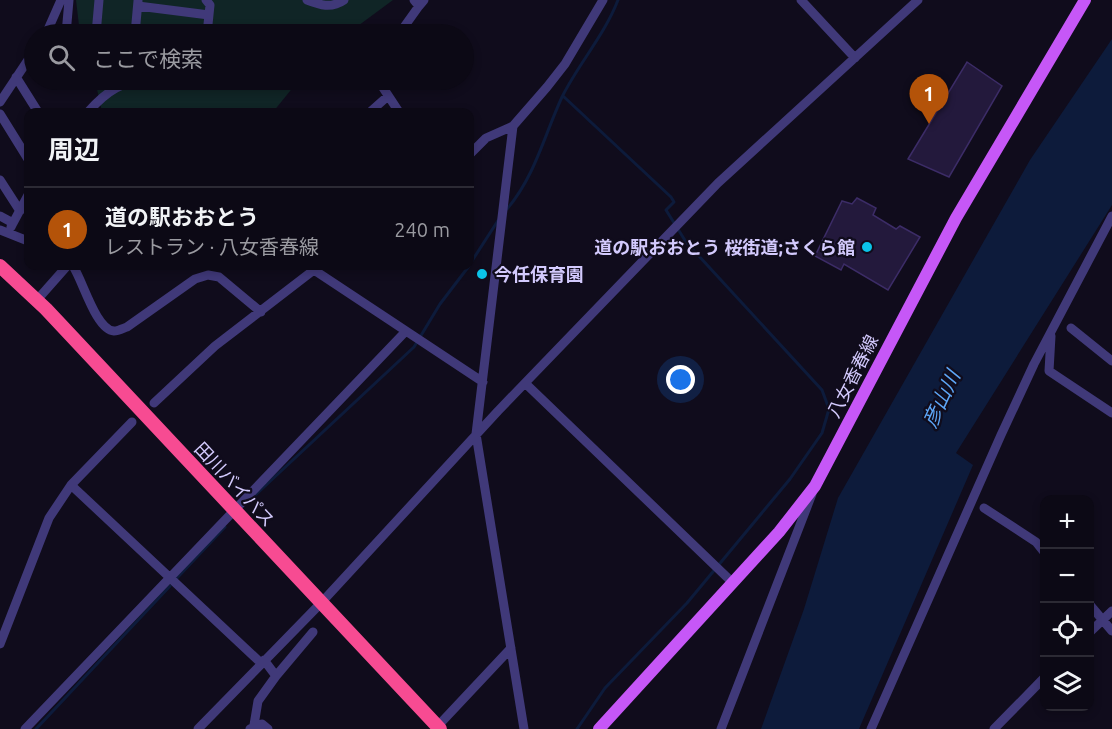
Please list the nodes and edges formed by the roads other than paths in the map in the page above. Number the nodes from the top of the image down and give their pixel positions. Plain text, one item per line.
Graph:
1 (61, 0) edge
2 (69, 0) edge
3 (99, 0) edge
4 (206, 0) edge
5 (307, 0) edge
6 (344, 0) edge
7 (603, 0) edge
8 (801, 0) edge
9 (918, 0) edge
10 (1085, 0) edge
11 (419, 2) edge
12 (138, 3) edge
13 (209, 15) junction
14 (50, 24) edge
15 (67, 24) edge
16 (97, 24) edge
17 (136, 24) edge
18 (208, 24) edge
19 (405, 24) edge
20 (855, 58) junction
21 (24, 65) edge
22 (16, 76) junction
23 (24, 89) edge
24 (25, 90) edge
25 (112, 90) edge
26 (384, 90) edge
27 (388, 96) junction
28 (0, 102) edge
29 (36, 108) edge
30 (92, 108) edge
31 (374, 108) edge
32 (396, 108) edge
33 (0, 114) edge
34 (513, 126) junction
35 (474, 150) edge
36 (24, 153) edge
37 (0, 180) edge
38 (24, 203) edge
39 (20, 211) junction
40 (0, 216) edge
41 (1112, 216) edge
42 (13, 223) junction
43 (4, 231) edge
44 (24, 239) edge
45 (0, 266) edge
46 (63, 270) edge
47 (75, 270) edge
48 (314, 270) edge
49 (319, 270) edge
50 (37, 300) junction
51 (261, 312) junction
52 (1071, 328) dead end
53 (1052, 330) junction
54 (406, 331) junction
55 (1112, 361) edge
56 (483, 382) junction
57 (525, 383) junction
58 (154, 403) dead end
59 (1112, 413) edge
60 (132, 422) dead end
61 (476, 434) junction
62 (70, 485) junction
63 (815, 486) junction
64 (984, 508) dead end
65 (235, 510) junction
66 (1042, 549) edge
67 (171, 579) junction
68 (733, 583) junction
69 (321, 603) junction
70 (1094, 611) edge
71 (1112, 611) edge
72 (1102, 620) junction
73 (1094, 627) edge
74 (1112, 631) edge
75 (314, 632) dead end
76 (0, 644) edge
77 (511, 648) junction
78 (262, 662) junction
79 (276, 676) junction
80 (1040, 682) edge
81 (252, 727) edge
82 (437, 728) edge
83 (25, 729) edge
84 (198, 729) edge
85 (268, 729) edge
86 (524, 729) edge
87 (599, 729) edge
88 (721, 729) edge
89 (871, 729) edge
90 (994, 729) edge

1 - 14 street
2 - 15 street
3 - 16 street
4 - 13 street
5 - 6 street
7 - 34 street
8 - 20 street
9 - 20 street
10 - 63 main road, 八女香春線
11 - 19 street
12 - 13 street
12 - 17 street
13 - 18 street
20 - 57 street
21 - 22 street
22 - 23 street
22 - 28 street
24 - 29 street
25 - 30 street
26 - 27 street
27 - 31 street
27 - 32 street
33 - 36 street
34 - 35 street
34 - 56 street
37 - 39 street
38 - 39 street
39 - 42 street
40 - 42 street
41 - 53 street
42 - 43 street
43 - 44 street
45 - 50 highway, 田川バイパス
46 - 50 street
47 - 51 street
48 - 51 street
49 - 54 street
50 - 65 highway, 田川バイパス
51 - 58 street
52 - 55 street
53 - 59 street
53 - 89 street
54 - 56 street
54 - 65 street
56 - 61 street
57 - 61 street
57 - 68 street
60 - 62 street
61 - 69 street
61 - 77 street
62 - 67 street
62 - 76 street
63 - 68 main road, 八女香春線
63 - 88 street
64 - 66 street
65 - 67 street
65 - 69 highway, 田川バイパス
67 - 78 street
67 - 83 street
68 - 87 main road, 八女香春線
69 - 78 street
69 - 82 highway, 田川バイパス
70 - 72 street
71 - 72 street
72 - 73 street
72 - 74 street
75 - 79 street
77 - 82 street
77 - 86 street
78 - 79 street
78 - 84 street
79 - 81 street
80 - 90 street
81 - 85 street

